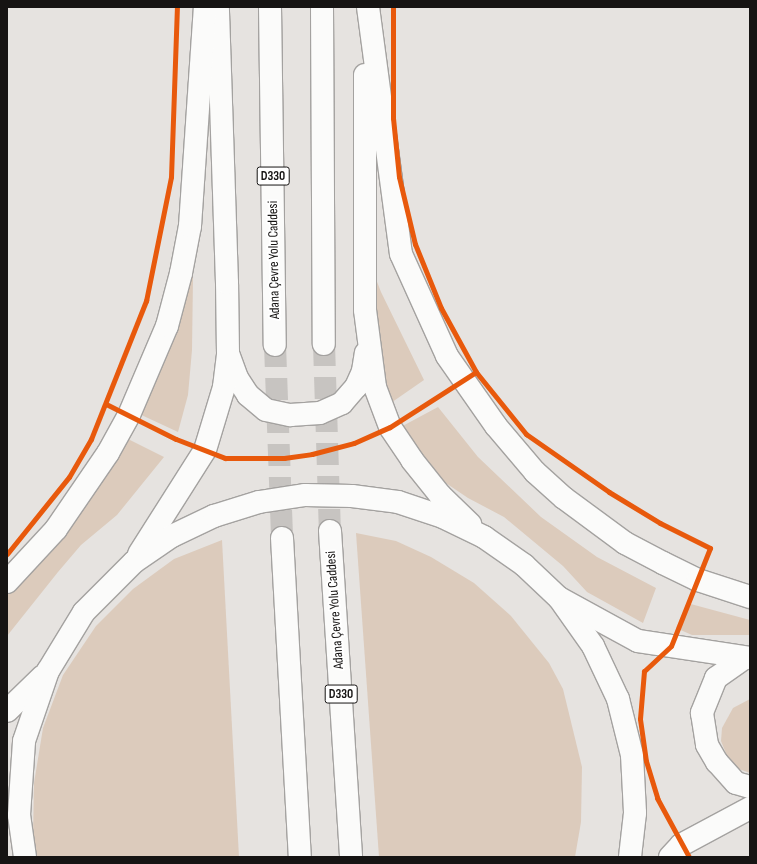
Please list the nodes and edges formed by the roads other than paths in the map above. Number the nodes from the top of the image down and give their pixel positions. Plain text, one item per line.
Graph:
1 (205, 7) edge
2 (218, 7) edge
3 (270, 7) edge
4 (322, 7) edge
5 (367, 7) edge
6 (368, 342) junction
7 (324, 344) tunnel mouth
8 (276, 346) tunnel mouth
9 (228, 352) junction
10 (330, 531) tunnel mouth
11 (484, 537) junction
12 (282, 538) tunnel mouth
13 (134, 562) junction
14 (7, 582) edge
15 (750, 597) edge
16 (559, 598) junction
17 (747, 658) edge
18 (48, 671) junction
19 (7, 711) edge
20 (750, 787) edge
21 (750, 808) edge
22 (26, 857) edge
23 (300, 857) edge
24 (351, 857) edge
25 (630, 857) edge
26 (670, 857) edge

1 - 14 main road
2 - 9 main road
3 - 8 main road, Adana Çevre Yolu Caddesi / D330
4 - 7 main road
5 - 6 main road
5 - 15 main road
6 - 9 main road
6 - 11 main road
9 - 13 main road
10 - 24 main road, Adana Çevre Yolu Caddesi / D330
11 - 13 main road
11 - 16 main road
12 - 23 main road
13 - 18 main road
16 - 17 main road
16 - 25 main road
17 - 20 main road
18 - 19 main road
18 - 22 main road
21 - 26 main road

